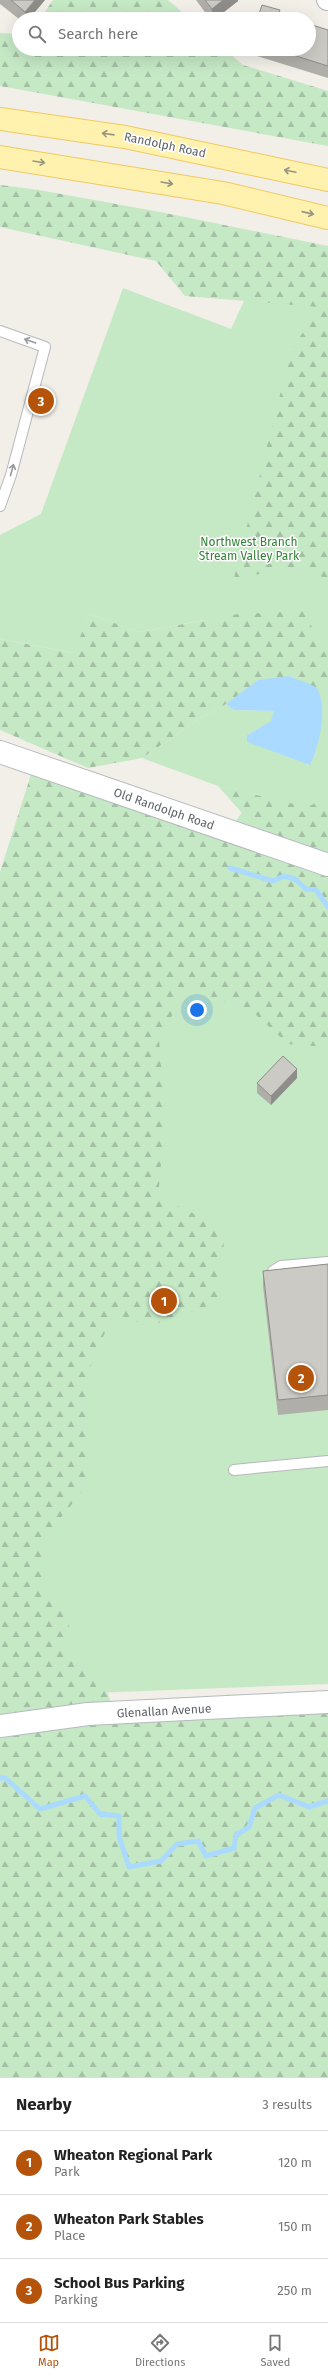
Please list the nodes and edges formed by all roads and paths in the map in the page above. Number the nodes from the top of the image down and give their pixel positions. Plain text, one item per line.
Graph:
1 (0, 118) edge
2 (0, 157) edge
3 (328, 180) edge
4 (328, 218) edge
5 (0, 331) edge
6 (0, 506) edge
7 (0, 752) edge
8 (328, 865) edge
9 (328, 1262) edge
10 (274, 1285) edge
11 (328, 1460) edge
12 (234, 1470) dead end
13 (328, 1702) edge
14 (0, 1726) edge

3 -> 1 main road, Randolph Road
2 -> 4 main road
6 -> 5 lane
7 - 8 street, Old Randolph Road
9 - 10 lane
11 - 12 lane
13 - 14 street, Glenallan Avenue

